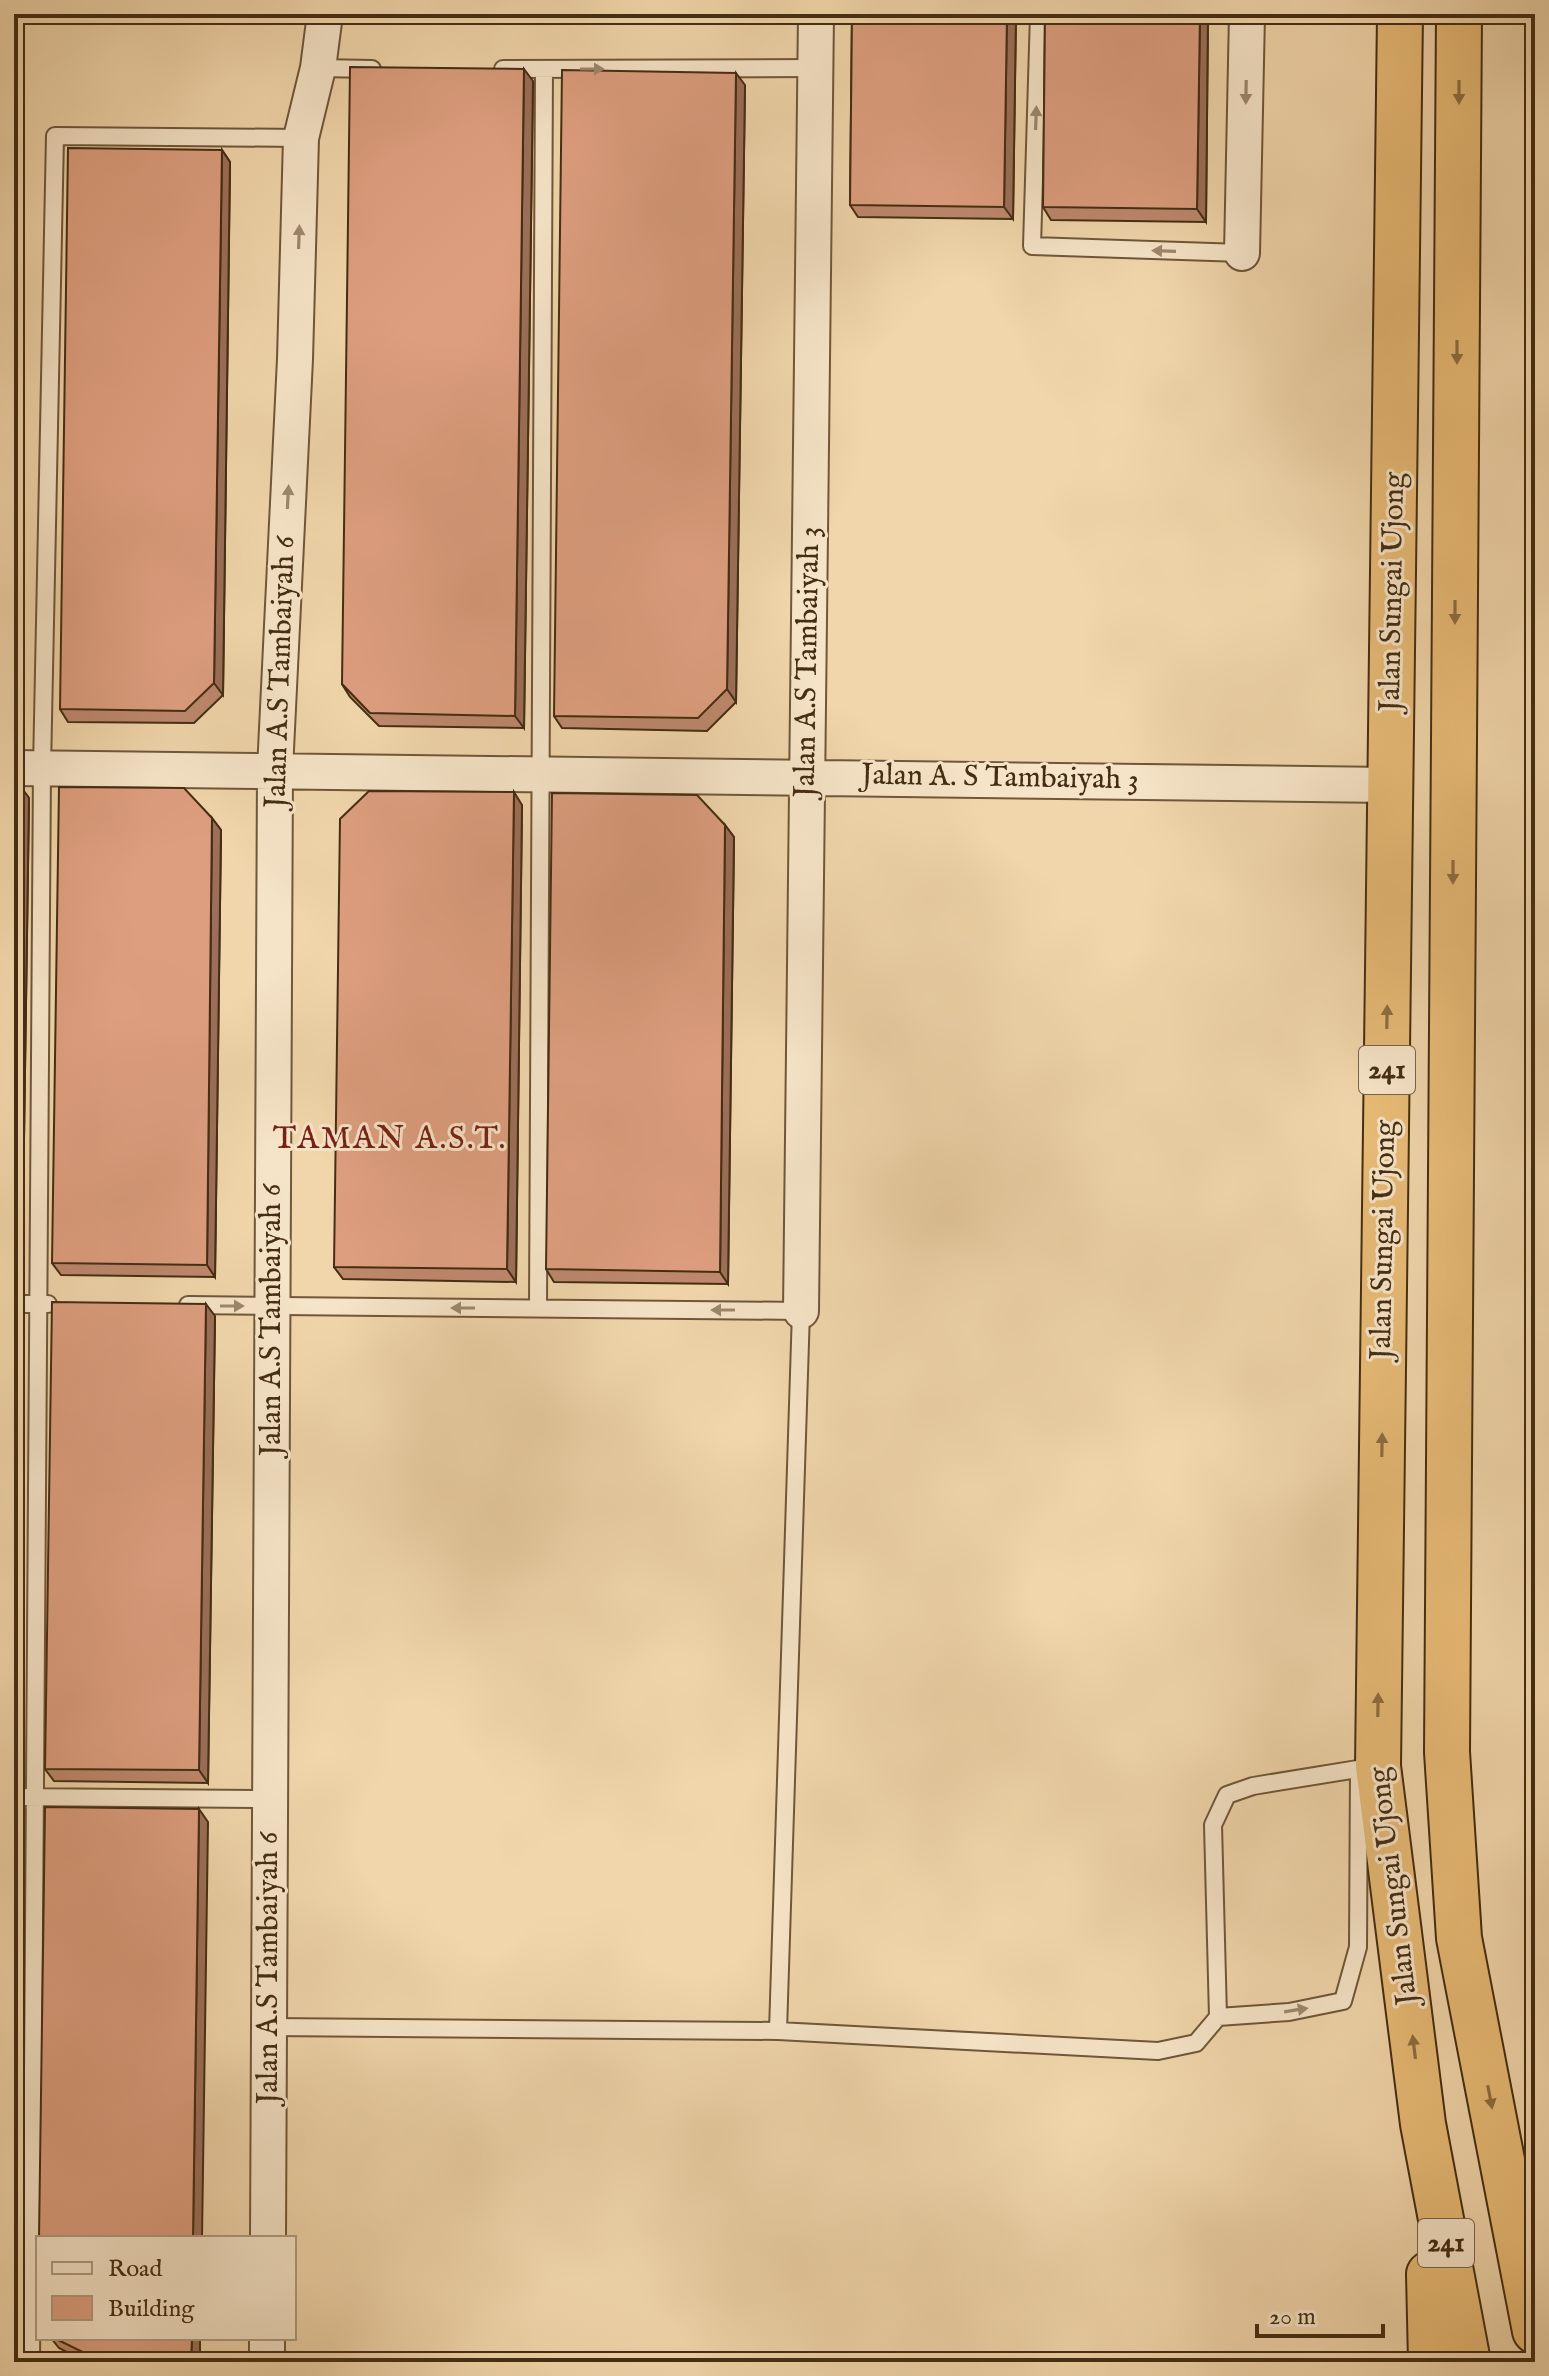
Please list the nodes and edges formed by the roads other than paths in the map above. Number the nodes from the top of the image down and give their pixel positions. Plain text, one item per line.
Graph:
1 (325, 14) edge
2 (816, 14) edge
3 (1039, 14) edge
4 (1247, 14) edge
5 (1400, 14) edge
6 (1459, 14) edge
7 (318, 68) junction
8 (815, 68) junction
9 (393, 69) edge
10 (484, 69) edge
11 (544, 69) junction
12 (301, 138) junction
13 (1242, 253) joint
14 (28, 768) edge
15 (275, 770) junction
16 (540, 773) junction
17 (807, 775) junction
18 (1390, 785) junction
19 (14, 1304) edge
20 (39, 1304) junction
21 (70, 1305) edge
22 (163, 1305) edge
23 (272, 1306) junction
24 (538, 1308) junction
25 (801, 1311) junction
26 (1368, 1768) junction
27 (14, 1797) edge
28 (37, 1798) junction
29 (270, 1799) junction
30 (1218, 2017) junction
31 (269, 2027) junction
32 (778, 2031) junction
33 (1423, 2124) junction
34 (268, 2236) edge
35 (1535, 2331) edge
36 (267, 2340) edge
37 (31, 2362) edge
38 (267, 2362) edge
39 (1431, 2362) edge
40 (1468, 2362) edge

1 - 7 street, Jalan A.S Tambaiyah 6
2 - 8 street, Jalan A.S Tambaiyah 3
13 -> 3 lane
4 -> 13 street
5 - 18 highway, Jalan Sungai Ujong / 241
6 -> 35 highway, Jalan Sungai Ujong / 241
7 - 9 lane
7 - 12 street, Jalan A.S Tambaiyah 6
11 -> 8 lane
8 - 17 street, Jalan A.S Tambaiyah 3
10 - 11 lane
11 - 16 lane
12 - 14 lane
15 -> 12 street, Jalan A.S Tambaiyah 6
14 - 15 street, Jalan A. S Tambaiyah 3
14 - 20 lane
15 - 16 street, Jalan A. S Tambaiyah 3
15 - 23 street, Jalan A.S Tambaiyah 6
16 - 17 street, Jalan A. S Tambaiyah 3
16 - 24 lane
17 - 18 street, Jalan A. S Tambaiyah 3
17 - 25 street, Jalan A.S Tambaiyah 3
26 -> 18 highway, Jalan Sungai Ujong / 241
19 - 20 lane
20 - 21 lane
20 - 28 lane
22 -> 23 lane
24 -> 23 lane
23 - 29 street, Jalan A.S Tambaiyah 6
25 -> 24 lane
25 - 32 lane
30 -> 26 lane
26 - 30 lane
33 -> 26 highway, Jalan Sungai Ujong / 241
27 - 28 lane
28 - 29 lane
28 - 37 lane
29 - 31 street, Jalan A.S Tambaiyah 6
30 - 32 lane
31 - 32 lane
31 - 34 street, Jalan A.S Tambaiyah 6
33 - 39 highway
33 - 40 highway, Jalan Sungai Ujong / 241
36 - 38 street

